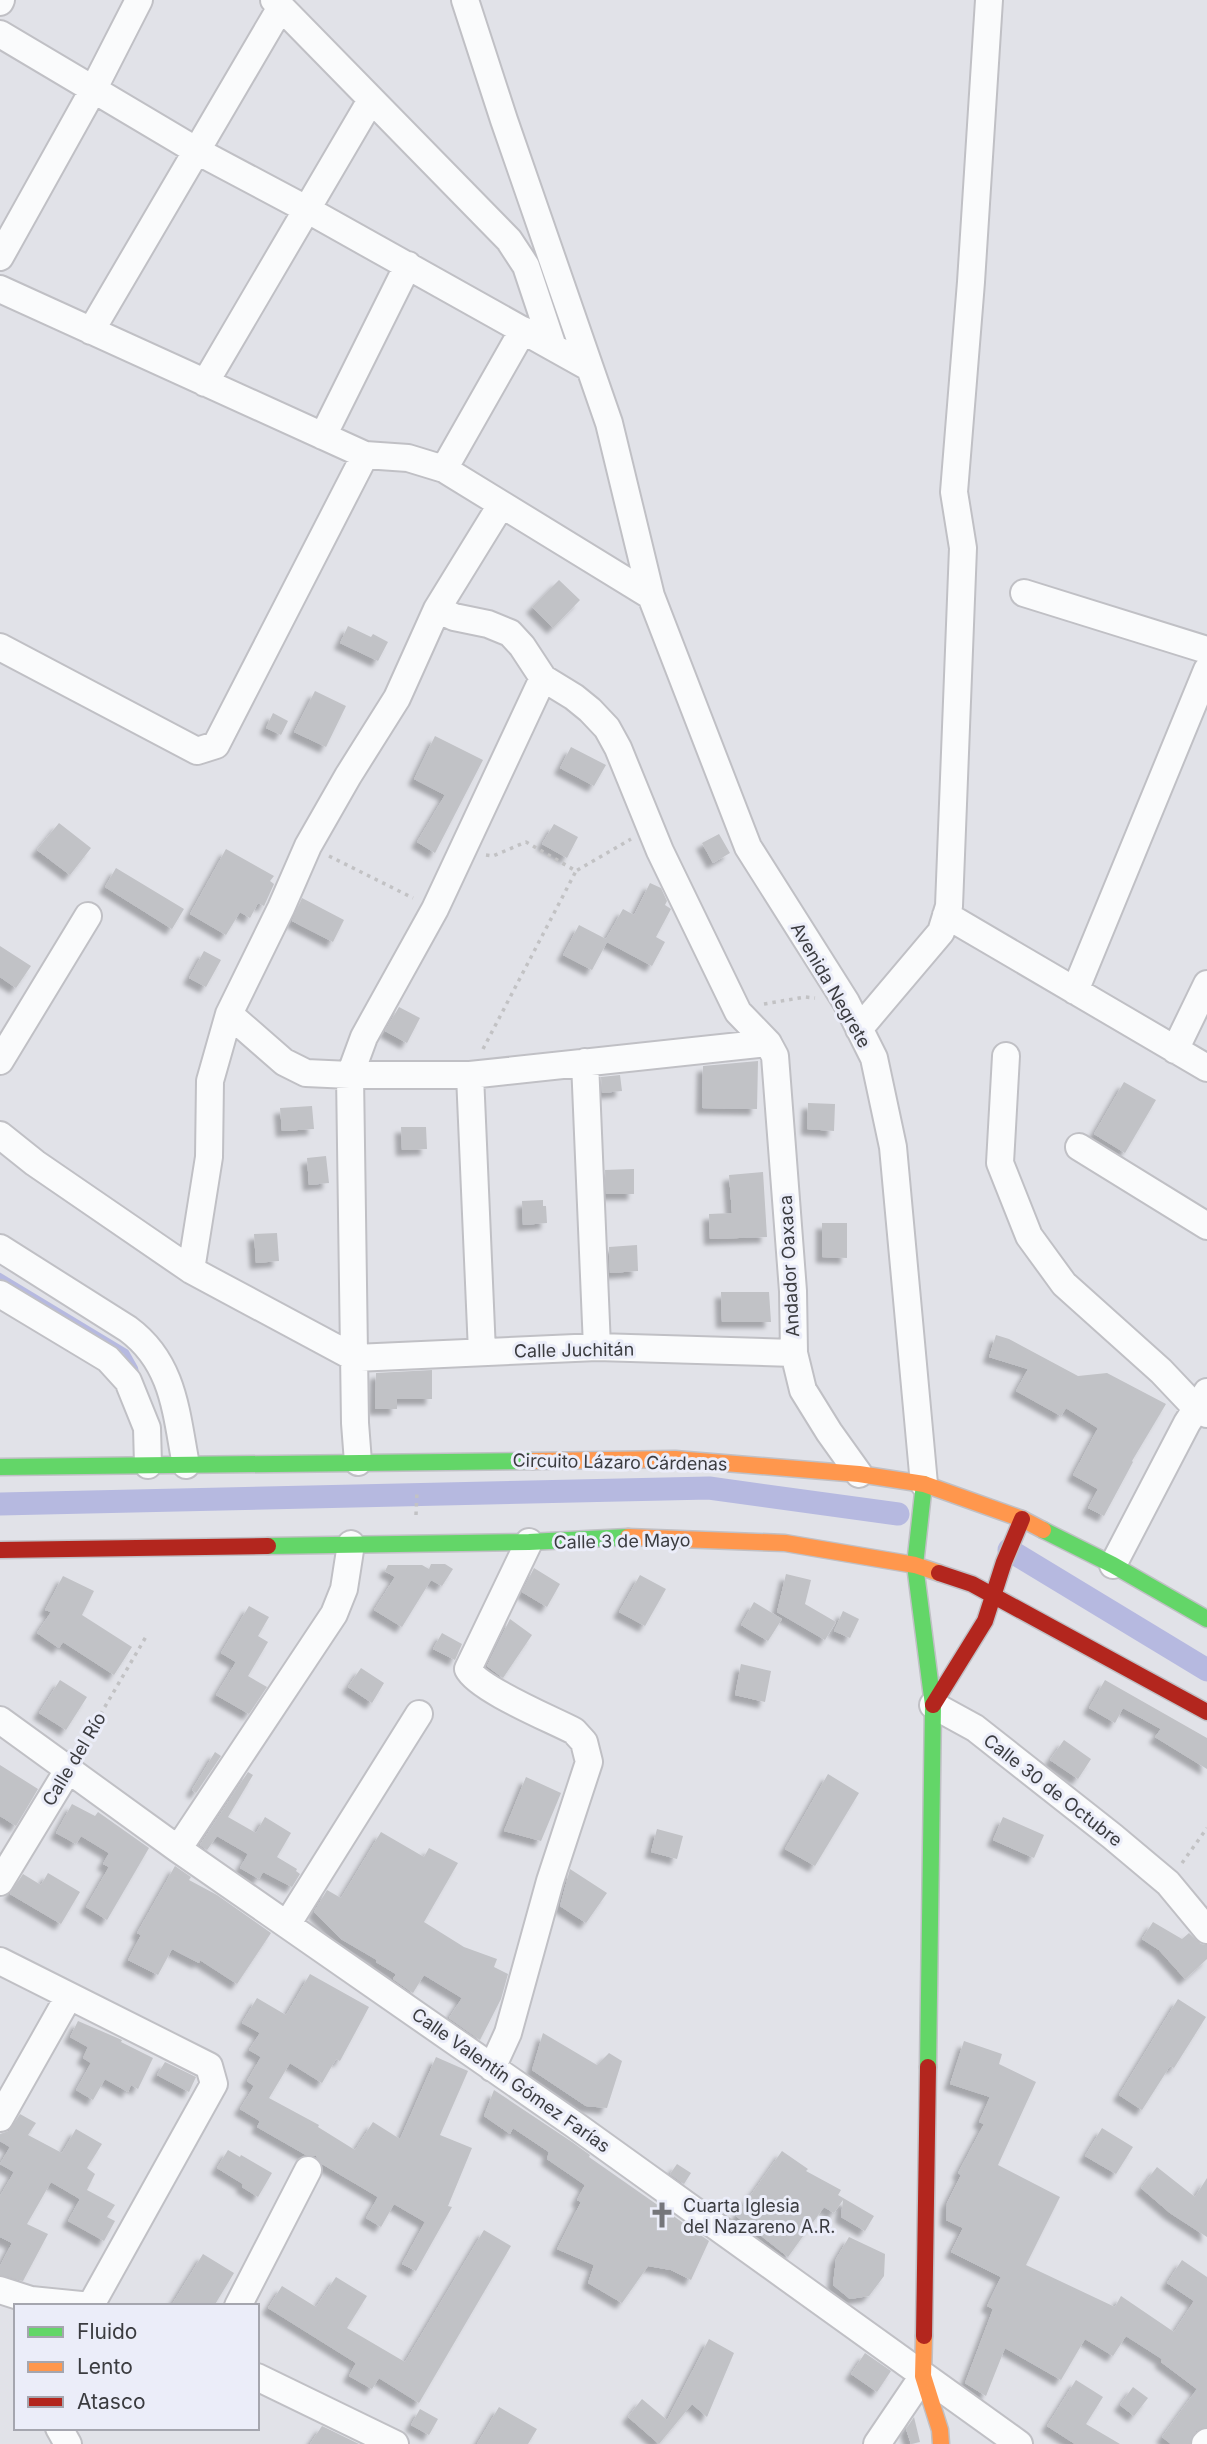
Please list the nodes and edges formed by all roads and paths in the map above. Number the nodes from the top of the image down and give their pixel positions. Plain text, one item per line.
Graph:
1 (139, 0) edge
2 (989, 0) edge
3 (277, 4) edge
4 (462, 6) edge
5 (0, 34) edge
6 (93, 90) junction
7 (371, 100) junction
8 (197, 151) junction
9 (308, 210) junction
10 (0, 257) edge
11 (408, 265) junction
12 (0, 289) edge
13 (523, 330) junction
14 (91, 331) junction
15 (553, 347) junction
16 (590, 368) junction
17 (205, 383) junction
18 (323, 436) junction
19 (365, 455) junction
20 (444, 469) junction
21 (500, 505) junction
22 (1024, 593) dead end
23 (651, 596) junction
24 (437, 609) junction
25 (0, 647) edge
26 (1207, 650) edge
27 (1207, 670) edge
28 (542, 678) junction
29 (650, 828) junction
30 (308, 846) junction
31 (461, 851) junction
32 (576, 871) junction
33 (435, 909) junction
34 (946, 915) junction
35 (88, 916) dead end
36 (1207, 984) edge
37 (1075, 991) junction
38 (845, 1002) junction
39 (738, 1012) junction
40 (229, 1014) junction
41 (859, 1029) junction
42 (768, 1043) junction
43 (1175, 1050) junction
44 (1006, 1056) dead end
45 (0, 1061) edge
46 (585, 1062) junction
47 (1207, 1068) edge
48 (350, 1075) junction
49 (470, 1075) junction
50 (0, 1135) edge
51 (1079, 1147) dead end
52 (1207, 1226) edge
53 (0, 1248) edge
54 (191, 1270) junction
55 (0, 1294) edge
56 (597, 1347) junction
57 (482, 1352) junction
58 (794, 1353) junction
59 (355, 1358) junction
60 (1204, 1405) edge
61 (358, 1462) junction
62 (148, 1465) junction
63 (186, 1465) junction
64 (0, 1467) edge
65 (859, 1474) junction
66 (924, 1484) junction
67 (1022, 1519) junction
68 (529, 1542) junction
69 (351, 1544) junction
70 (0, 1550) edge
71 (1112, 1565) junction
72 (915, 1566) junction
73 (994, 1594) junction
74 (1207, 1619) edge
75 (146, 1635) dead end
76 (933, 1705) junction
77 (1207, 1712) edge
78 (419, 1714) dead end
79 (0, 1720) edge
80 (68, 1770) junction
81 (1207, 1828) edge
82 (178, 1849) junction
83 (0, 1882) edge
84 (1168, 1883) junction
85 (288, 1923) junction
86 (1207, 1930) edge
87 (0, 1961) edge
88 (69, 1996) junction
89 (492, 2068) junction
90 (0, 2118) edge
91 (309, 2171) dead end
92 (0, 2290) edge
93 (72, 2304) edge
94 (93, 2304) edge
95 (238, 2304) edge
96 (923, 2376) junction
97 (259, 2378) edge
98 (395, 2444) edge
99 (877, 2444) edge
100 (941, 2444) edge
101 (1019, 2444) edge

1 - 6 street
2 - 34 street
3 - 7 street
3 - 8 street
4 - 16 street, Avenida Negrete
5 - 6 street
6 - 8 street
6 - 10 street
7 - 9 street
7 - 15 street
8 - 9 street
8 - 14 street
9 - 11 street
9 - 17 street
11 - 13 street
11 - 18 street
12 - 14 street
13 - 15 street
13 - 20 street
14 - 17 street
15 - 16 street
16 - 23 street, Avenida Negrete
17 - 18 street
18 - 19 street
19 - 20 street
19 - 25 street
20 - 21 street
21 - 23 street
21 - 24 street
22 - 26 street
23 - 38 street, Avenida Negrete
24 - 28 street
24 - 30 street
27 - 37 street
28 - 29 street
28 - 31 street
29 - 32 path
29 - 39 street
30 - 33 path
30 - 40 street
31 - 32 path
31 - 33 street
32 - 49 path
33 - 48 street
34 - 37 street
34 - 41 street
35 - 45 street
36 - 43 street
37 - 43 street
38 - 39 path
38 - 41 street, Avenida Negrete
39 - 42 street
40 - 48 street
40 - 54 street
41 - 66 street, Avenida Negrete
42 - 46 street
42 - 58 street, Andador Oaxaca
43 - 47 street
44 - 60 street
46 - 49 street
46 - 56 street
48 - 49 street
48 - 59 street
49 - 57 street
50 - 54 street
51 - 52 street
53 - 63 street
54 - 59 street
55 - 62 street
56 - 57 street, Calle Juchitán
56 - 58 street, Calle Juchitán
57 - 59 street, Calle Juchitán
58 - 65 street, Andador Oaxaca
59 - 61 street
60 - 71 street
61 - 63 street, Circuito Lázaro Cárdenas
61 - 65 street, Circuito Lázaro Cárdenas
62 - 63 street, Circuito Lázaro Cárdenas
62 - 64 street, Circuito Lázaro Cárdenas
65 - 66 street, Circuito Lázaro Cárdenas
66 - 67 street, Circuito Lázaro Cárdenas
66 - 72 street
67 - 71 street, Circuito Lázaro Cárdenas
67 - 73 street
68 - 69 street, Calle 3 de Mayo
68 - 72 street, Calle 3 de Mayo
68 - 89 street
69 - 70 street, Calle 3 de Mayo
69 - 82 street
71 - 74 street, Circuito Lázaro Cárdenas
72 - 73 street, Calle 3 de Mayo
72 - 76 street
73 - 76 street
73 - 77 street, Calle 3 de Mayo
75 - 80 path, Calle del Río
76 - 84 street, Calle 30 de Octubre
76 - 96 street
78 - 85 street
79 - 80 street, Calle Valentín Gómez Farías
80 - 82 street, Calle Valentín Gómez Farías
80 - 83 street, Calle del Río
81 - 84 path
82 - 85 street, Calle Valentín Gómez Farías
84 - 86 street, Calle 30 de Octubre
85 - 89 street, Calle Valentín Gómez Farías
87 - 88 street
88 - 90 street
88 - 94 street
89 - 96 street, Calle Valentín Gómez Farías
91 - 95 street
92 - 93 street
96 - 99 street
96 - 100 street
96 - 101 street, Calle Valentín Gómez Farías
97 - 98 street

